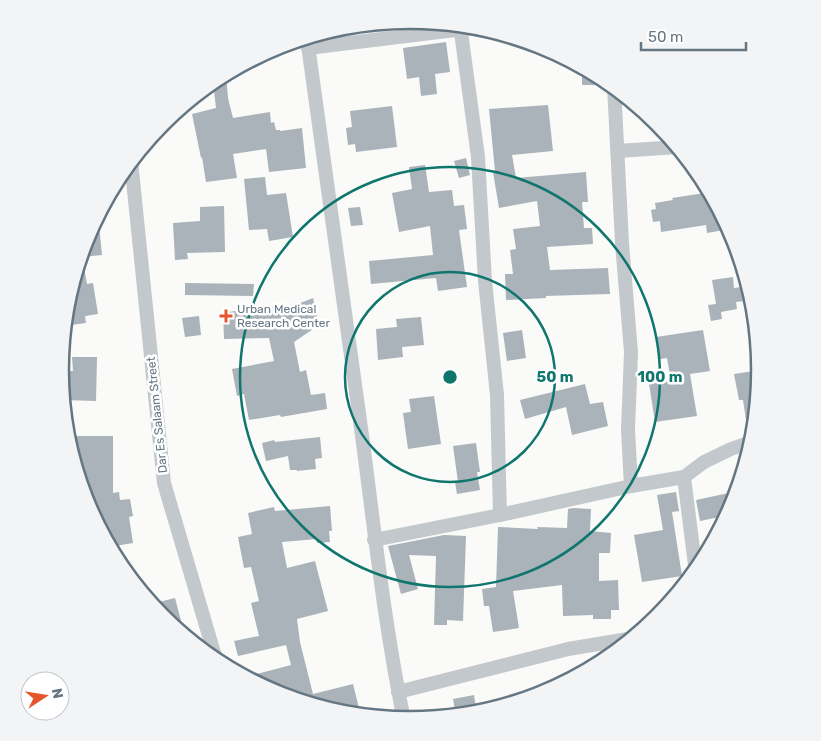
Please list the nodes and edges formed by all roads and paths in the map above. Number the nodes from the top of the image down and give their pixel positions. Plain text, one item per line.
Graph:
1 (436, 29) edge
2 (461, 33) edge
3 (316, 42) edge
4 (307, 45) edge
5 (615, 96) edge
6 (669, 148) edge
7 (618, 151) junction
8 (132, 172) edge
9 (744, 444) edge
10 (684, 476) junction
11 (631, 486) junction
12 (500, 516) junction
13 (374, 540) junction
14 (695, 561) edge
15 (621, 640) edge
16 (213, 650) edge
17 (398, 692) junction
18 (402, 712) edge

1 - 3 street
2 - 12 street
4 - 13 street
5 - 7 street
6 - 7 street
7 - 11 street
8 - 16 street, Dar Es Salaam Street
9 - 10 street
10 - 11 street
10 - 14 street
11 - 12 street
12 - 13 street
13 - 17 street
15 - 17 street
17 - 18 street

